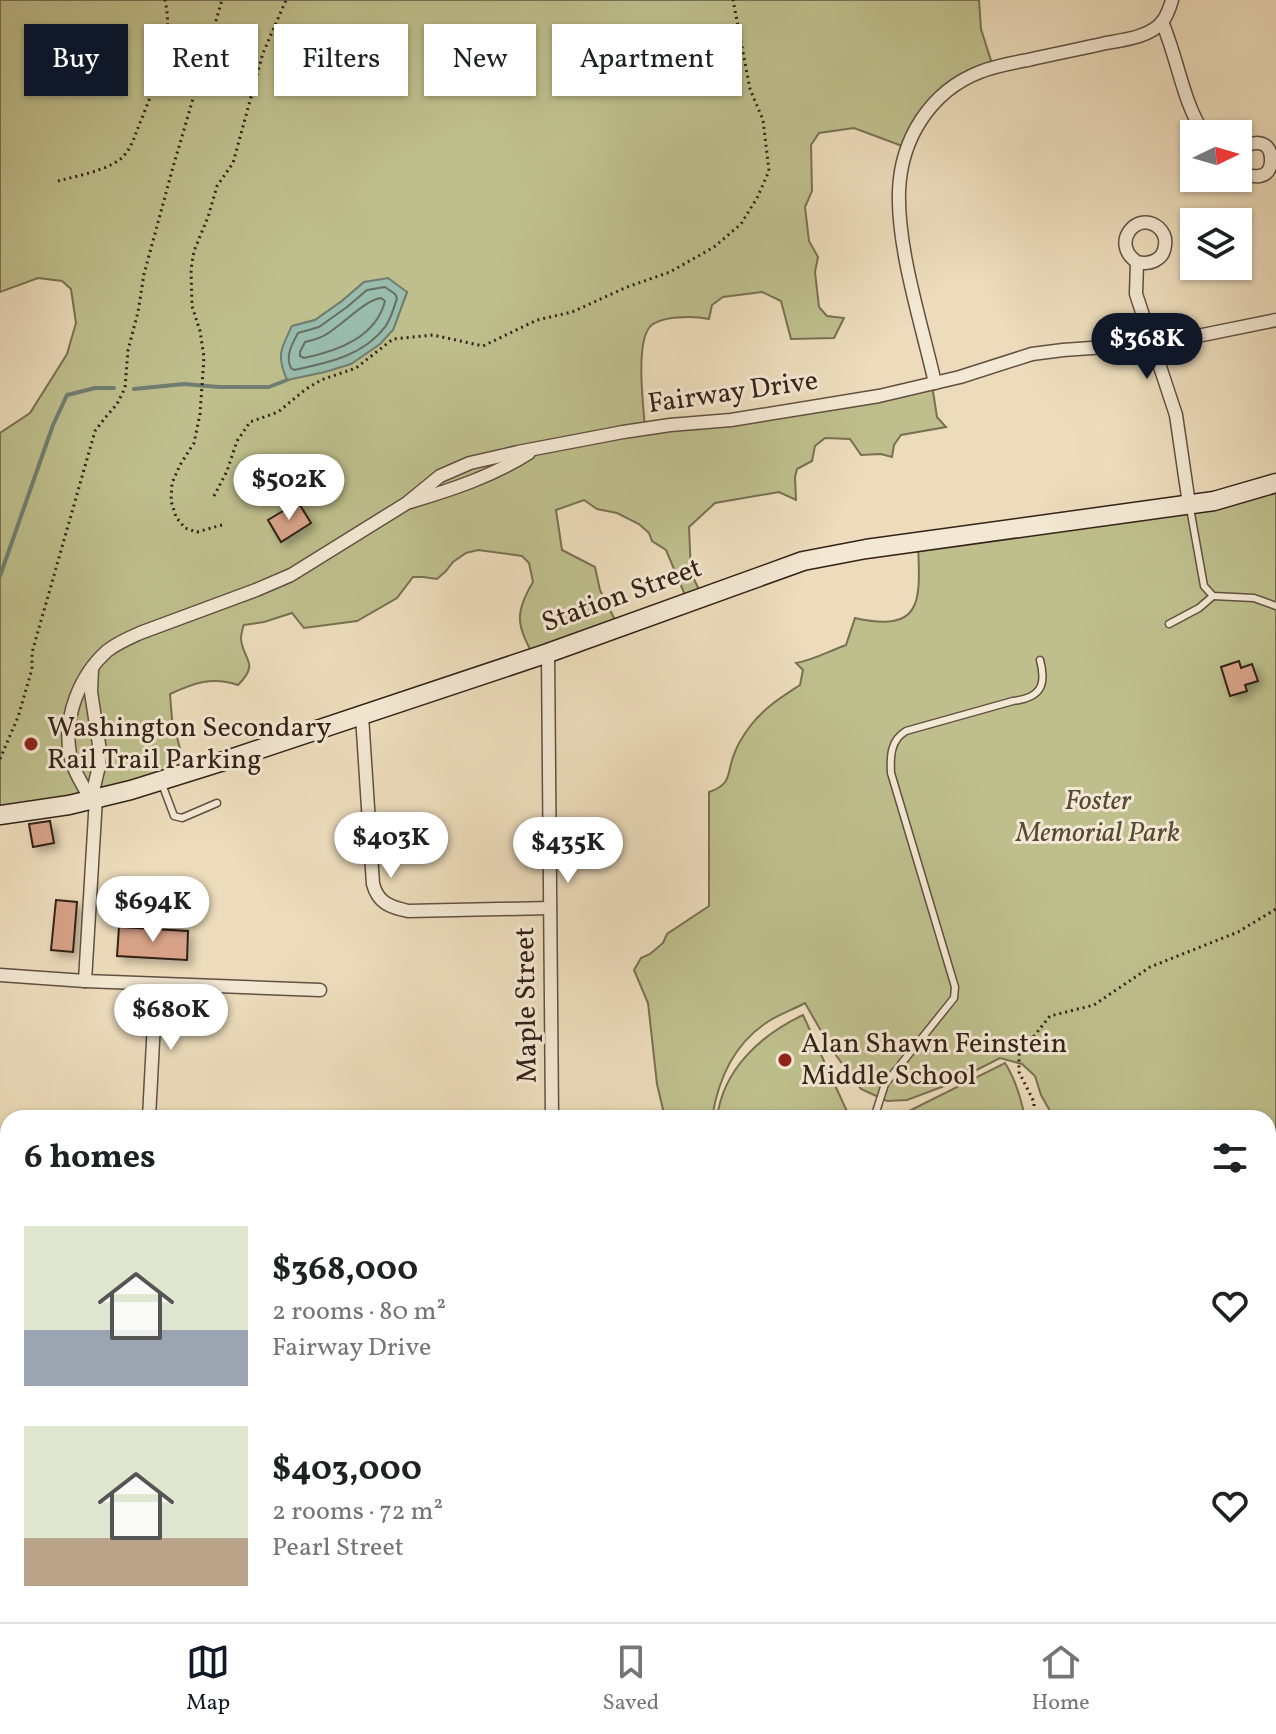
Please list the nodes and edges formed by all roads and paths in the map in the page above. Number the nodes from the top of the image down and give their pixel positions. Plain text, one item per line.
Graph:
1 (165, 0) edge
2 (222, 0) edge
3 (286, 0) edge
4 (733, 0) edge
5 (1172, 0) edge
6 (1162, 22) junction
7 (1197, 120) edge
8 (1252, 143) edge
9 (1252, 177) edge
10 (58, 181) dead end
11 (1137, 262) dead end
12 (1276, 320) edge
13 (1152, 344) junction
14 (935, 383) junction
15 (536, 449) junction
16 (1276, 483) edge
17 (214, 496) dead end
18 (407, 503) junction
19 (1189, 504) junction
20 (222, 525) dead end
21 (1213, 596) junction
22 (1276, 606) edge
23 (1169, 624) dead end
24 (548, 653) junction
25 (1040, 660) dead end
26 (92, 668) junction
27 (362, 716) junction
28 (0, 759) edge
29 (160, 781) junction
30 (94, 799) junction
31 (217, 803) dead end
32 (0, 815) edge
33 (550, 908) junction
34 (1276, 909) edge
35 (0, 975) edge
36 (85, 981) junction
37 (156, 984) junction
38 (320, 990) dead end
39 (149, 1110) edge
40 (552, 1110) edge
41 (877, 1110) edge
42 (1034, 1110) edge

1 - 10 path
2 - 28 path
3 - 20 path
4 - 17 path
5 - 6 street
6 - 7 street
6 - 14 street
8 - 9 street
11 - 13 street
12 - 13 street, Fairway Drive
13 - 14 street, Fairway Drive
13 - 19 street
14 - 15 street, Fairway Drive
15 - 18 street, Fairway Drive
15 - 18 street, Fairway Drive
16 - 19 street, Station Street
18 - 26 street, Fairway Drive
19 - 21 lane
19 - 24 street, Station Street
21 - 22 lane
21 - 23 lane
24 - 27 street, Station Street
24 - 33 street, Maple Street
25 - 41 lane
26 - 30 street
26 - 30 street, Fairway Drive
27 - 29 street, Station Street
27 - 33 street
29 - 30 street, Station Street
29 - 31 lane
30 - 32 street, Station Street
30 - 36 street
33 - 40 street, Maple Street
34 - 42 path
35 - 36 street
36 - 37 street
37 - 38 street
37 - 39 street

